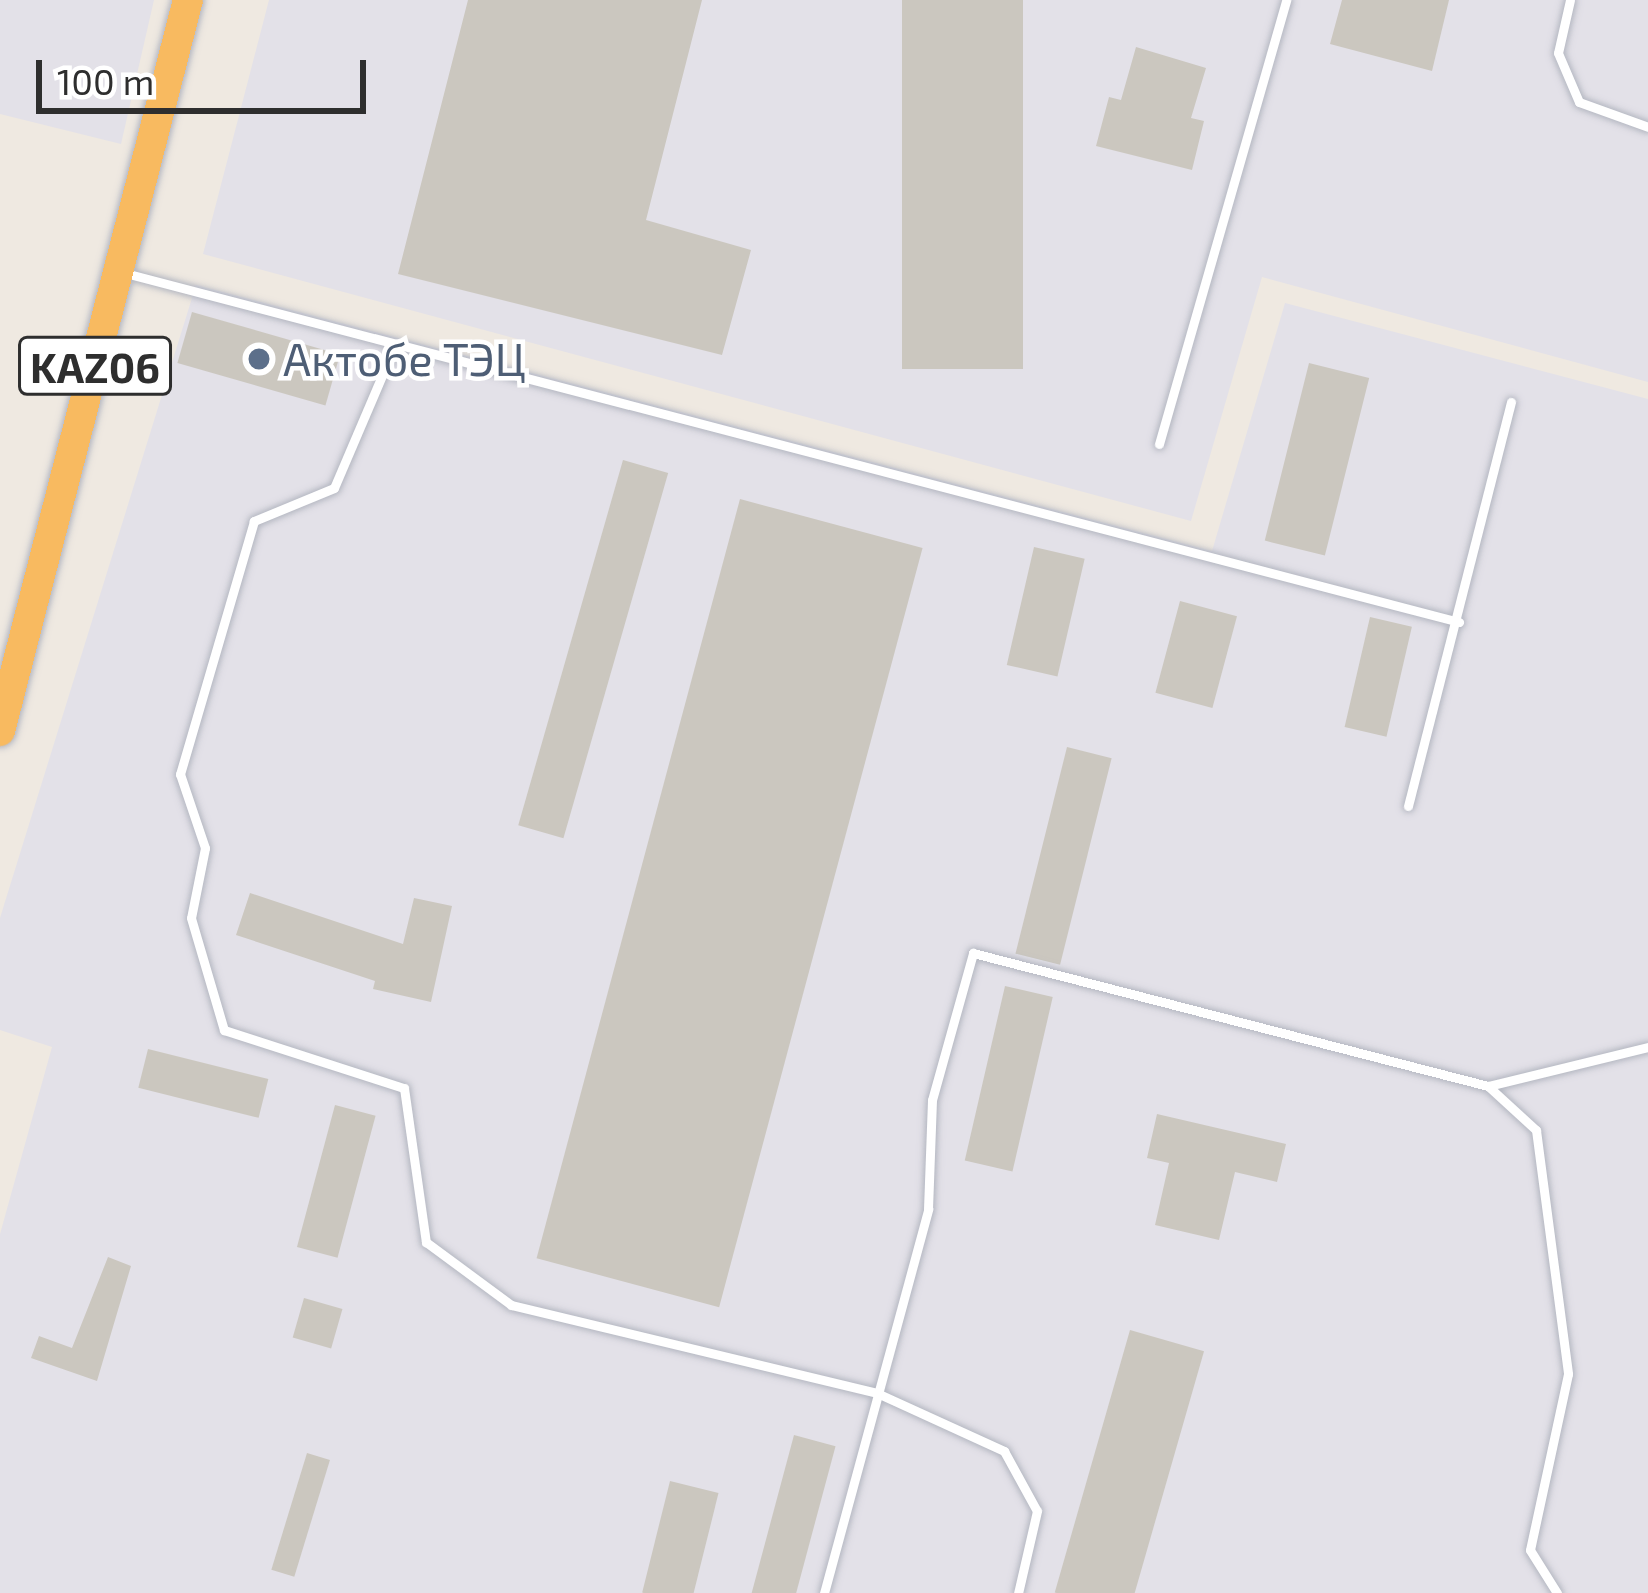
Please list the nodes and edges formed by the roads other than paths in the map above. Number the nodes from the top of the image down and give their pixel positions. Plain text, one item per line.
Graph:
1 (188, 0) edge
2 (1286, 0) edge
3 (1570, 0) edge
4 (1648, 127) edge
5 (120, 272) junction
6 (394, 345) junction
7 (1511, 402) dead end
8 (1159, 444) dead end
9 (1459, 622) junction
10 (0, 730) edge
11 (1408, 806) dead end
12 (1648, 1047) edge
13 (1488, 1086) junction
14 (877, 1393) junction
15 (824, 1593) edge
16 (1018, 1593) edge
17 (1557, 1593) edge

1 - 5 highway, KАZ06
2 - 8 lane
3 - 4 lane
5 - 6 lane
5 - 10 highway, KАZ06
6 - 9 lane
6 - 14 lane
7 - 9 lane
9 - 11 lane
12 - 13 lane
13 - 14 lane
13 - 17 lane
14 - 15 lane
14 - 16 lane

